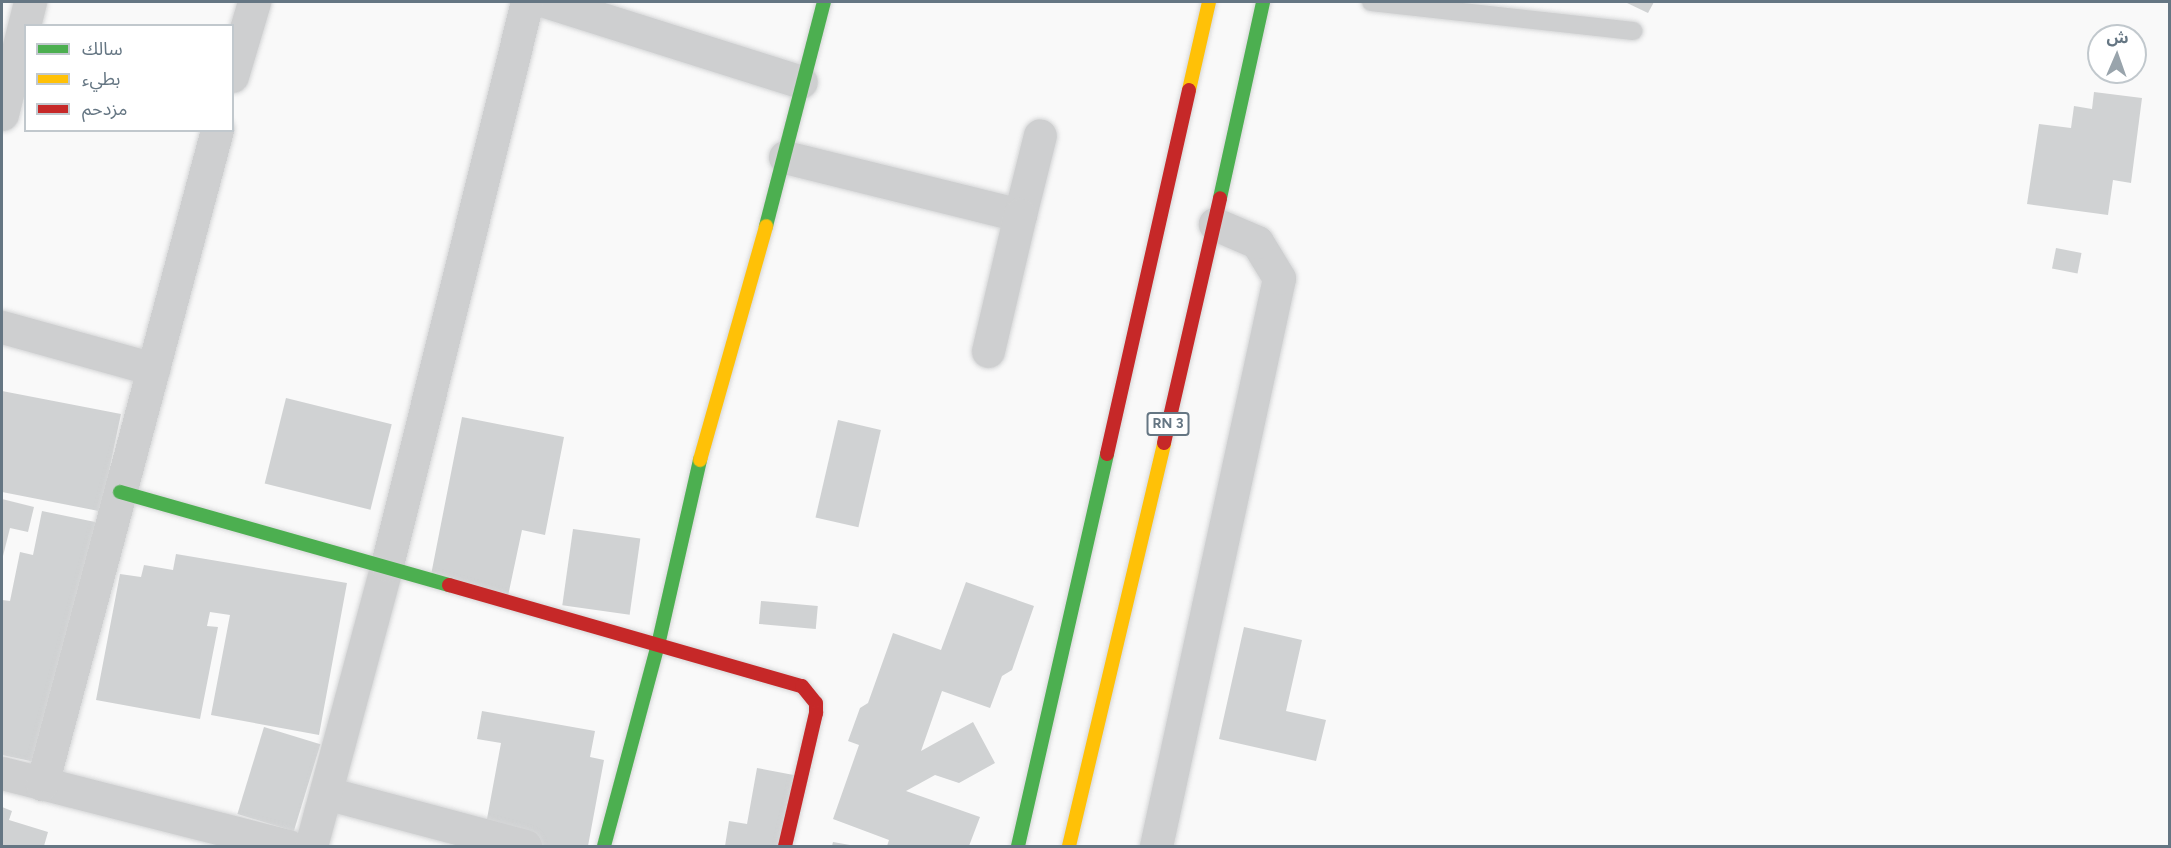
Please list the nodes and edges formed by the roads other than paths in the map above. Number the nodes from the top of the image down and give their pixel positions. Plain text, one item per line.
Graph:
1 (30, 2) edge
2 (255, 2) edge
3 (527, 2) edge
4 (548, 2) edge
5 (824, 2) edge
6 (1209, 2) edge
7 (1263, 2) edge
8 (1371, 2) edge
9 (26, 24) edge
10 (1633, 31) dead end
11 (22, 46) edge
12 (234, 70) edge
13 (801, 82) junction
14 (2, 114) edge
15 (216, 132) edge
16 (1040, 135) dead end
17 (785, 157) junction
18 (1020, 215) junction
19 (1215, 224) junction
20 (2, 327) edge
21 (988, 351) dead end
22 (153, 369) junction
23 (120, 492) junction
24 (387, 565) junction
25 (658, 645) junction
26 (2, 773) edge
27 (42, 784) junction
28 (326, 793) junction
29 (288, 846) edge
30 (311, 846) edge
31 (525, 846) edge
32 (604, 846) edge
33 (785, 846) edge
34 (1018, 846) edge
35 (1069, 846) edge
36 (1156, 846) edge

1 - 9 street
2 - 12 street
3 - 24 street
4 - 13 street
5 - 13 main road
6 - 34 main road
7 - 19 main road, RN 3
8 - 10 lane
11 - 14 street
13 - 17 main road
15 - 22 street
16 - 18 street
17 - 18 street
17 - 25 main road
18 - 21 street
19 - 35 main road, RN 3
19 - 36 street
20 - 22 street
22 - 23 street
23 - 24 main road
23 - 27 street
24 - 25 main road
24 - 28 street
25 - 32 main road
25 - 33 main road
26 - 27 street
27 - 29 street
28 - 30 street
28 - 31 street

